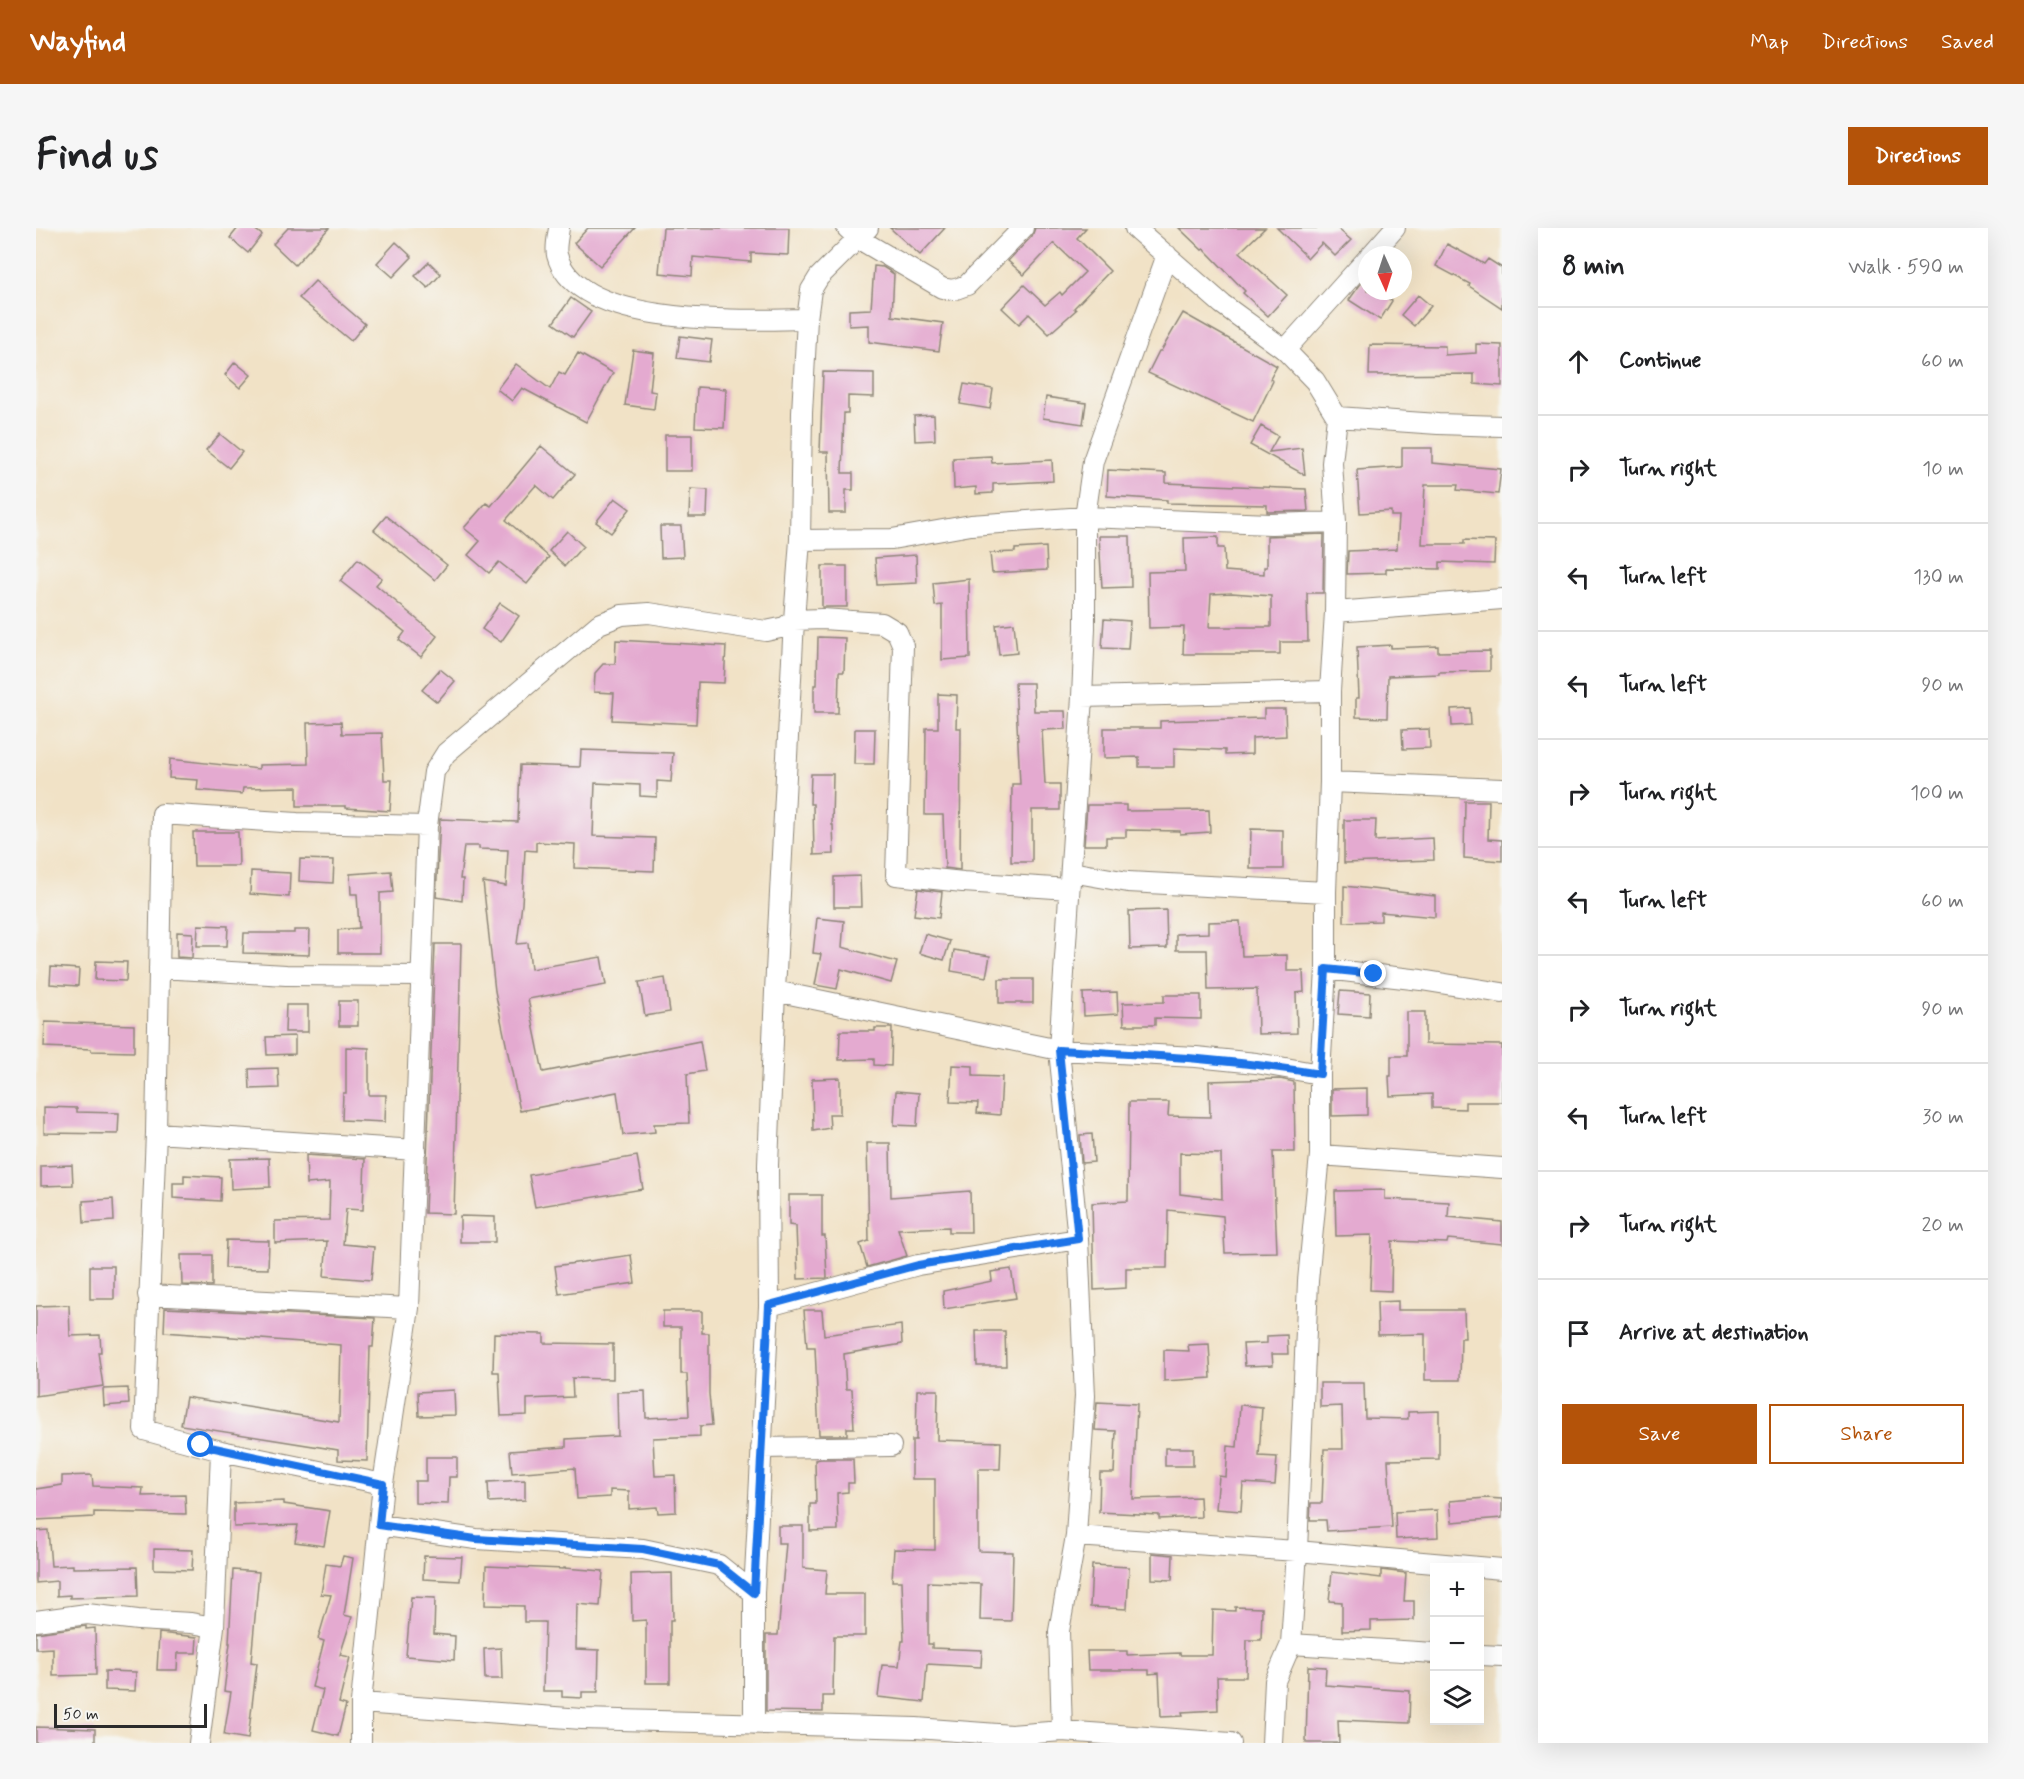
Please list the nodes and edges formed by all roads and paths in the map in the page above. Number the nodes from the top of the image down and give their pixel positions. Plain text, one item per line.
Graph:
1 (559, 228) edge
2 (1023, 228) edge
3 (1135, 228) edge
4 (1390, 230) edge
5 (858, 232) edge
6 (1378, 246) edge
7 (1167, 255) junction
8 (1358, 269) edge
9 (807, 319) junction
10 (1285, 350) junction
11 (1337, 417) junction
12 (1502, 426) edge
13 (1085, 518) junction
14 (1336, 522) junction
15 (800, 540) junction
16 (1502, 599) edge
17 (1335, 612) junction
18 (794, 620) junction
19 (1330, 691) junction
20 (1083, 697) junction
21 (1330, 782) junction
22 (1502, 789) edge
23 (427, 826) junction
24 (1070, 881) junction
25 (1326, 892) junction
26 (159, 968) junction
27 (1326, 969) junction
28 (421, 976) junction
29 (775, 991) junction
30 (1502, 993) edge
31 (1059, 1050) junction
32 (1320, 1074) junction
33 (156, 1133) junction
34 (416, 1150) junction
35 (1320, 1155) junction
36 (1502, 1168) edge
37 (1078, 1239) junction
38 (148, 1295) junction
39 (769, 1305) junction
40 (408, 1308) junction
41 (891, 1446) dead end
42 (761, 1448) junction
43 (221, 1451) junction
44 (383, 1484) junction
45 (379, 1525) junction
46 (1076, 1536) junction
47 (1297, 1551) junction
48 (1502, 1569) edge
49 (754, 1593) junction
50 (36, 1621) edge
51 (214, 1627) junction
52 (1291, 1644) junction
53 (1430, 1653) edge
54 (1484, 1655) edge
55 (1502, 1656) edge
56 (361, 1703) junction
57 (754, 1724) junction
58 (1062, 1731) junction
59 (199, 1743) edge
60 (361, 1743) edge
61 (1231, 1743) edge
62 (1272, 1743) edge

1 - 9 street
2 - 5 street
3 - 7 street
4 - 6 street
5 - 9 street
7 - 10 street
7 - 13 street
8 - 10 street
9 - 15 street
10 - 11 street
11 - 12 street
11 - 14 street
13 - 14 street
13 - 15 street
13 - 20 street
14 - 17 street
15 - 18 street
16 - 17 street
17 - 19 street
18 - 23 street
18 - 24 street
18 - 29 street
19 - 20 street
19 - 21 street
20 - 24 street
21 - 22 street
21 - 25 street
23 - 26 street
23 - 28 street
24 - 25 street
24 - 31 street
25 - 27 street
26 - 28 street
26 - 33 street
27 - 30 street
27 - 32 street
28 - 34 street
29 - 31 street
29 - 39 street
31 - 32 street
31 - 37 street
32 - 35 street
33 - 34 street
33 - 38 street
34 - 40 street
35 - 36 street
35 - 47 street
37 - 39 street
37 - 46 street
38 - 40 street
38 - 43 street
39 - 42 street
40 - 44 street
41 - 42 street
42 - 49 street
43 - 44 street
43 - 51 street
44 - 45 street
45 - 49 street
45 - 56 street
46 - 47 street
46 - 58 street
47 - 48 street
47 - 52 street
49 - 57 street
50 - 51 street
51 - 59 street
52 - 53 street
52 - 62 street
54 - 55 street
56 - 57 street
56 - 60 street
57 - 58 street
58 - 61 street

